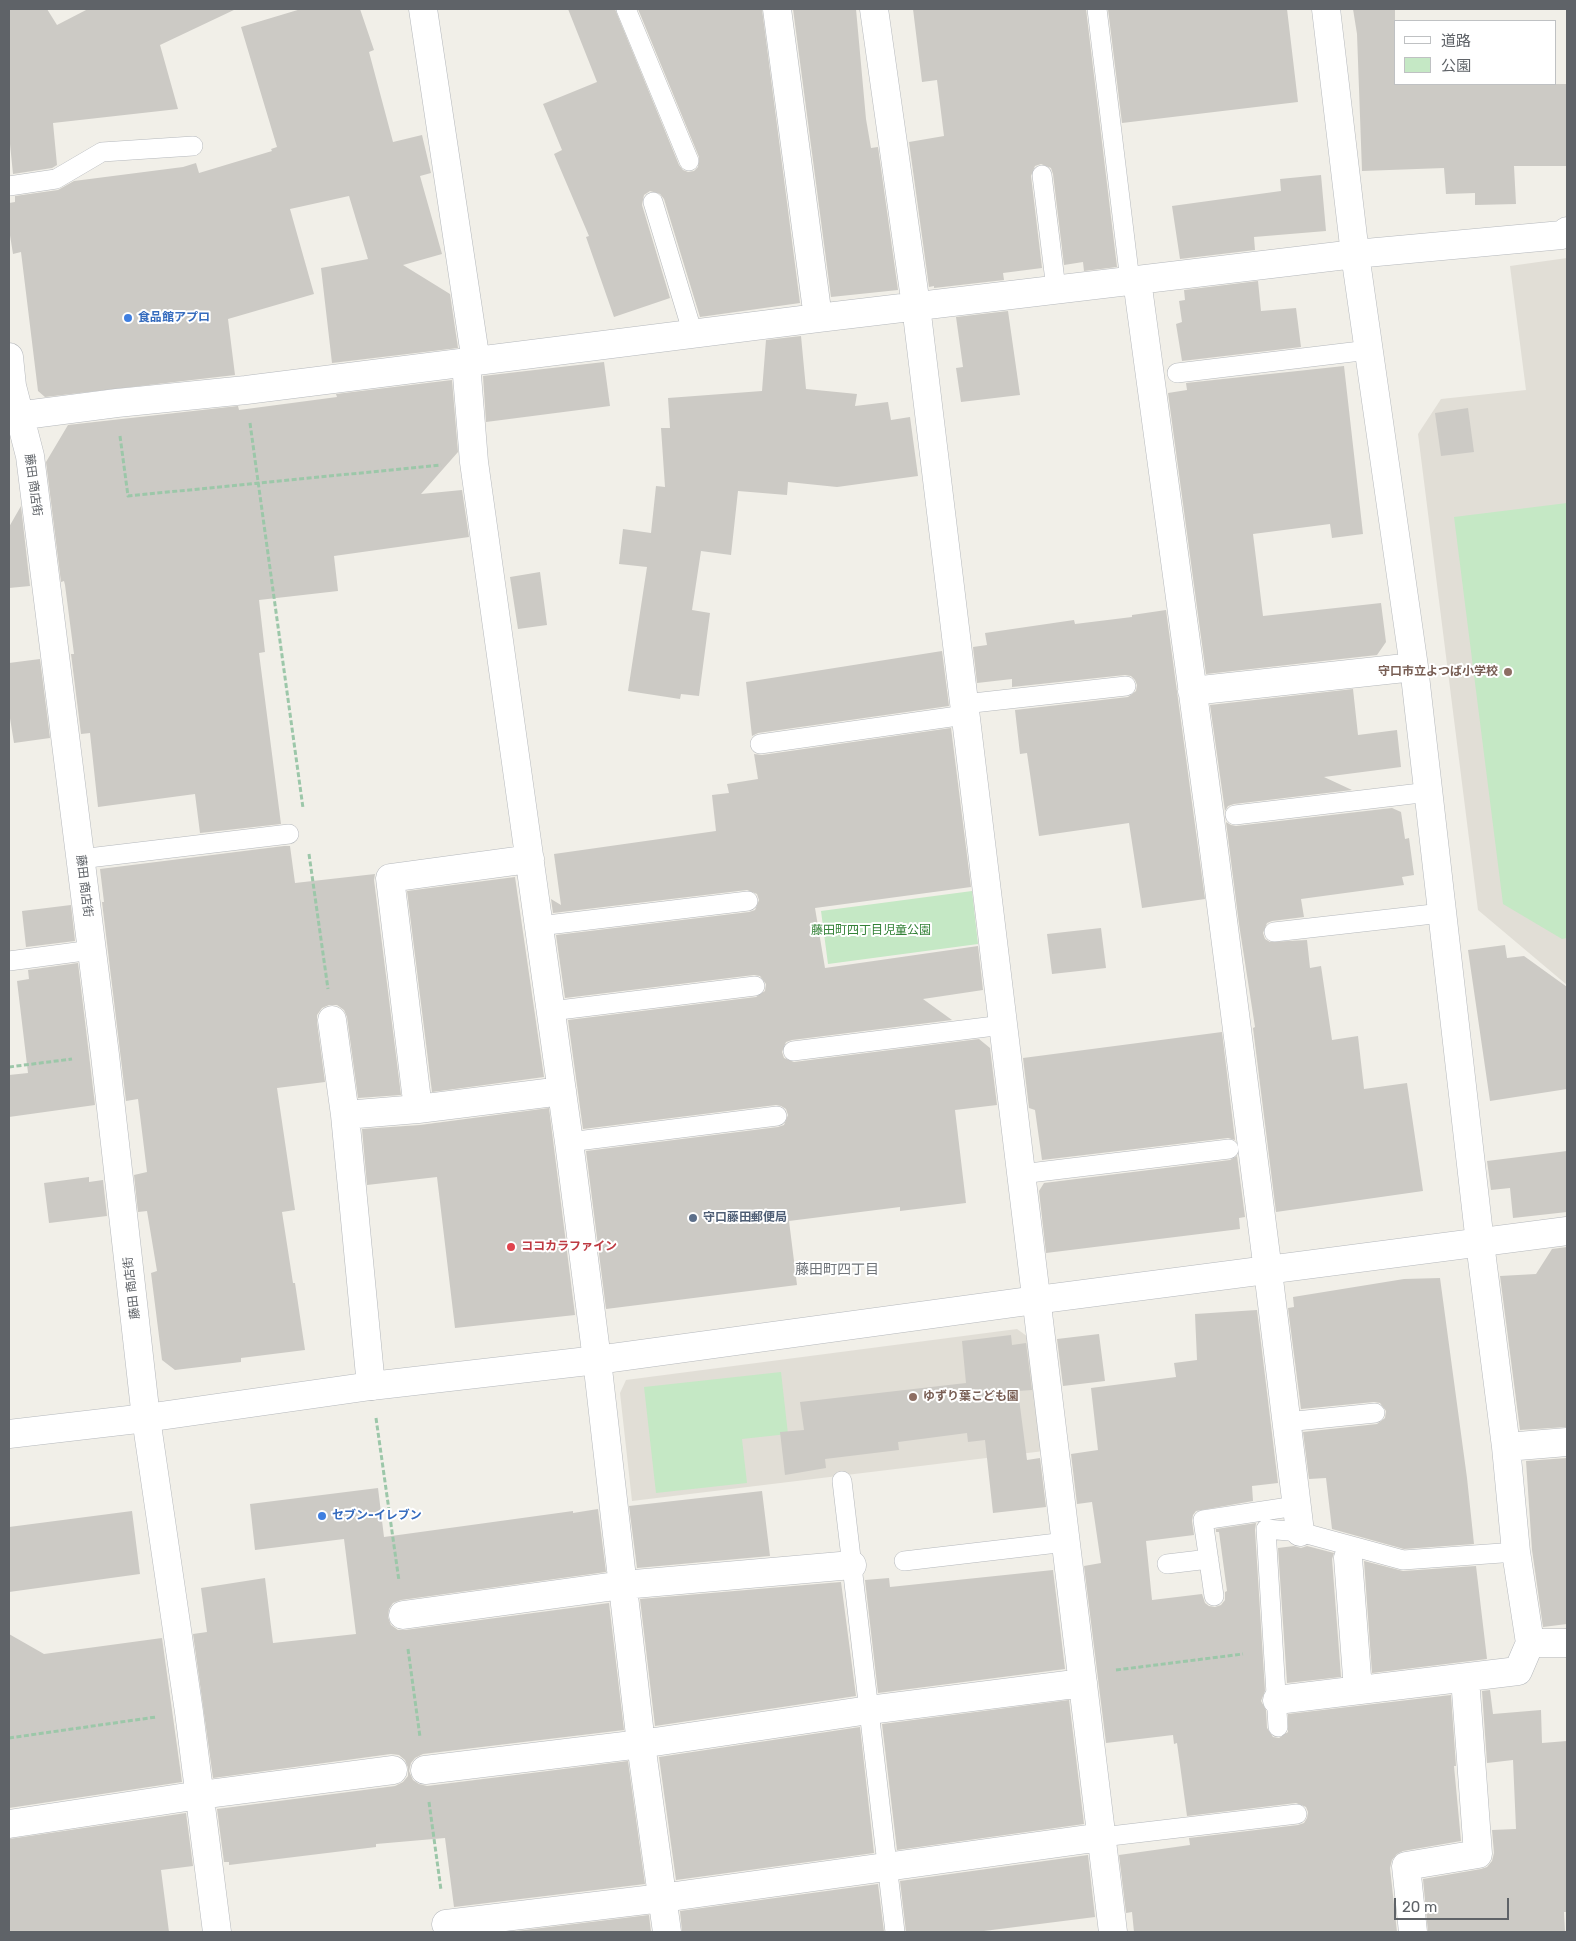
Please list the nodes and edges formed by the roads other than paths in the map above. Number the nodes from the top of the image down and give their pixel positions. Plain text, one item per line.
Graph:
1 (422, 9) edge
2 (626, 9) edge
3 (777, 9) edge
4 (874, 9) edge
5 (1097, 9) edge
6 (1326, 9) edge
7 (192, 146) dead end
8 (689, 161) dead end
9 (1042, 175) dead end
10 (9, 186) edge
11 (653, 202) dead end
12 (1567, 231) edge
13 (1355, 254) junction
14 (1134, 280) junction
15 (1056, 289) junction
16 (916, 306) junction
17 (818, 318) junction
18 (693, 334) junction
19 (1369, 350) junction
20 (9, 357) edge
21 (471, 362) junction
22 (1177, 373) dead end
23 (14, 417) edge
24 (1414, 667) junction
25 (1126, 686) dead end
26 (1192, 691) junction
27 (965, 710) junction
28 (760, 744) dead end
29 (1429, 792) junction
30 (1235, 814) dead end
31 (289, 834) dead end
32 (80, 858) junction
33 (530, 859) junction
34 (748, 900) dead end
35 (1442, 913) junction
36 (540, 926) junction
37 (1274, 932) dead end
38 (92, 950) junction
39 (9, 961) edge
40 (755, 986) dead end
41 (551, 1011) junction
42 (332, 1020) road end
43 (1003, 1025) junction
44 (793, 1051) dead end
45 (562, 1091) junction
46 (418, 1108) junction
47 (345, 1115) junction
48 (777, 1116) dead end
49 (569, 1142) junction
50 (1229, 1149) dead end
51 (1021, 1174) junction
52 (1567, 1232) edge
53 (1480, 1243) junction
54 (1268, 1270) junction
55 (1036, 1300) junction
56 (597, 1360) junction
57 (371, 1386) junction
58 (1374, 1413) dead end
59 (146, 1418) junction
60 (1286, 1422) junction
61 (9, 1434) edge
62 (1567, 1442) edge
63 (1506, 1447) junction
64 (842, 1481) dead end
65 (1298, 1519) junction
66 (1066, 1542) junction
67 (1348, 1551) junction
68 (1516, 1552) junction
69 (1209, 1559) junction
70 (904, 1561) dead end
71 (1167, 1564) dead end
72 (852, 1565) junction
73 (623, 1585) junction
74 (1214, 1596) dead end
75 (403, 1615) road end
76 (1567, 1642) edge
77 (1530, 1643) junction
78 (1082, 1678) junction
79 (1466, 1678) junction
80 (1358, 1690) junction
81 (1277, 1700) junction
82 (869, 1710) junction
83 (1278, 1727) dead end
84 (641, 1744) junction
85 (394, 1770) dead end
86 (425, 1770) road end
87 (200, 1795) junction
88 (1297, 1814) dead end
89 (9, 1824) edge
90 (1102, 1837) junction
91 (887, 1866) junction
92 (662, 1898) junction
93 (446, 1924) road end
94 (217, 1932) edge
95 (667, 1932) edge
96 (895, 1932) edge
97 (1113, 1932) edge
98 (1413, 1932) edge

1 - 21 street
2 - 8 lane
3 - 17 street
4 - 16 street
5 - 14 lane
6 - 13 street
7 - 10 lane
9 - 15 lane
11 - 18 lane
12 - 13 street
13 - 14 street
13 - 19 street
14 - 15 street
14 - 26 street
15 - 16 street
16 - 17 street
16 - 27 street
17 - 18 street
18 - 21 street
19 - 22 lane
19 - 24 street
20 - 23 street, 藤田 商店街
21 - 23 street
21 - 33 street
23 - 32 street, 藤田 商店街
24 - 26 street
24 - 29 street
25 - 27 lane
26 - 54 street
27 - 28 lane
27 - 43 street
29 - 30 lane
29 - 35 street
31 - 32 lane
32 - 38 street, 藤田 商店街
33 - 36 street
33 - 46 street
34 - 36 lane
35 - 37 lane
35 - 53 street
36 - 41 street
38 - 39 lane
38 - 59 street, 藤田 商店街
40 - 41 lane
41 - 45 street
42 - 47 street
43 - 44 lane
43 - 51 street
45 - 46 street
45 - 49 street
46 - 47 street
47 - 57 street
48 - 49 lane
49 - 56 street
50 - 51 lane
51 - 55 street
52 - 53 street
53 - 54 street
53 - 63 street
54 - 55 street
54 - 60 street
55 - 56 street
55 - 66 street
56 - 57 street
56 - 73 street
57 - 59 street
58 - 60 lane
59 - 61 street
59 - 87 street, 藤田 商店街
60 - 65 street
62 - 63 street
63 - 68 street
64 - 72 lane
65 - 67 lane
65 - 69 lane
65 - 81 lane
66 - 70 lane
66 - 78 street
67 - 68 lane
67 - 80 street
68 - 77 street
69 - 71 lane
69 - 74 lane
72 - 73 street
72 - 82 lane
73 - 75 street
73 - 84 street
76 - 77 street
77 - 79 street
78 - 82 street
78 - 90 street
79 - 80 street
79 - 98 street
80 - 81 street
81 - 83 lane
82 - 84 street
82 - 91 lane
84 - 86 street
84 - 92 street
85 - 87 street
87 - 89 street
87 - 94 street, 藤田 商店街
88 - 90 lane
90 - 91 street
90 - 97 street
91 - 92 street
91 - 96 lane
92 - 93 street
92 - 95 street

